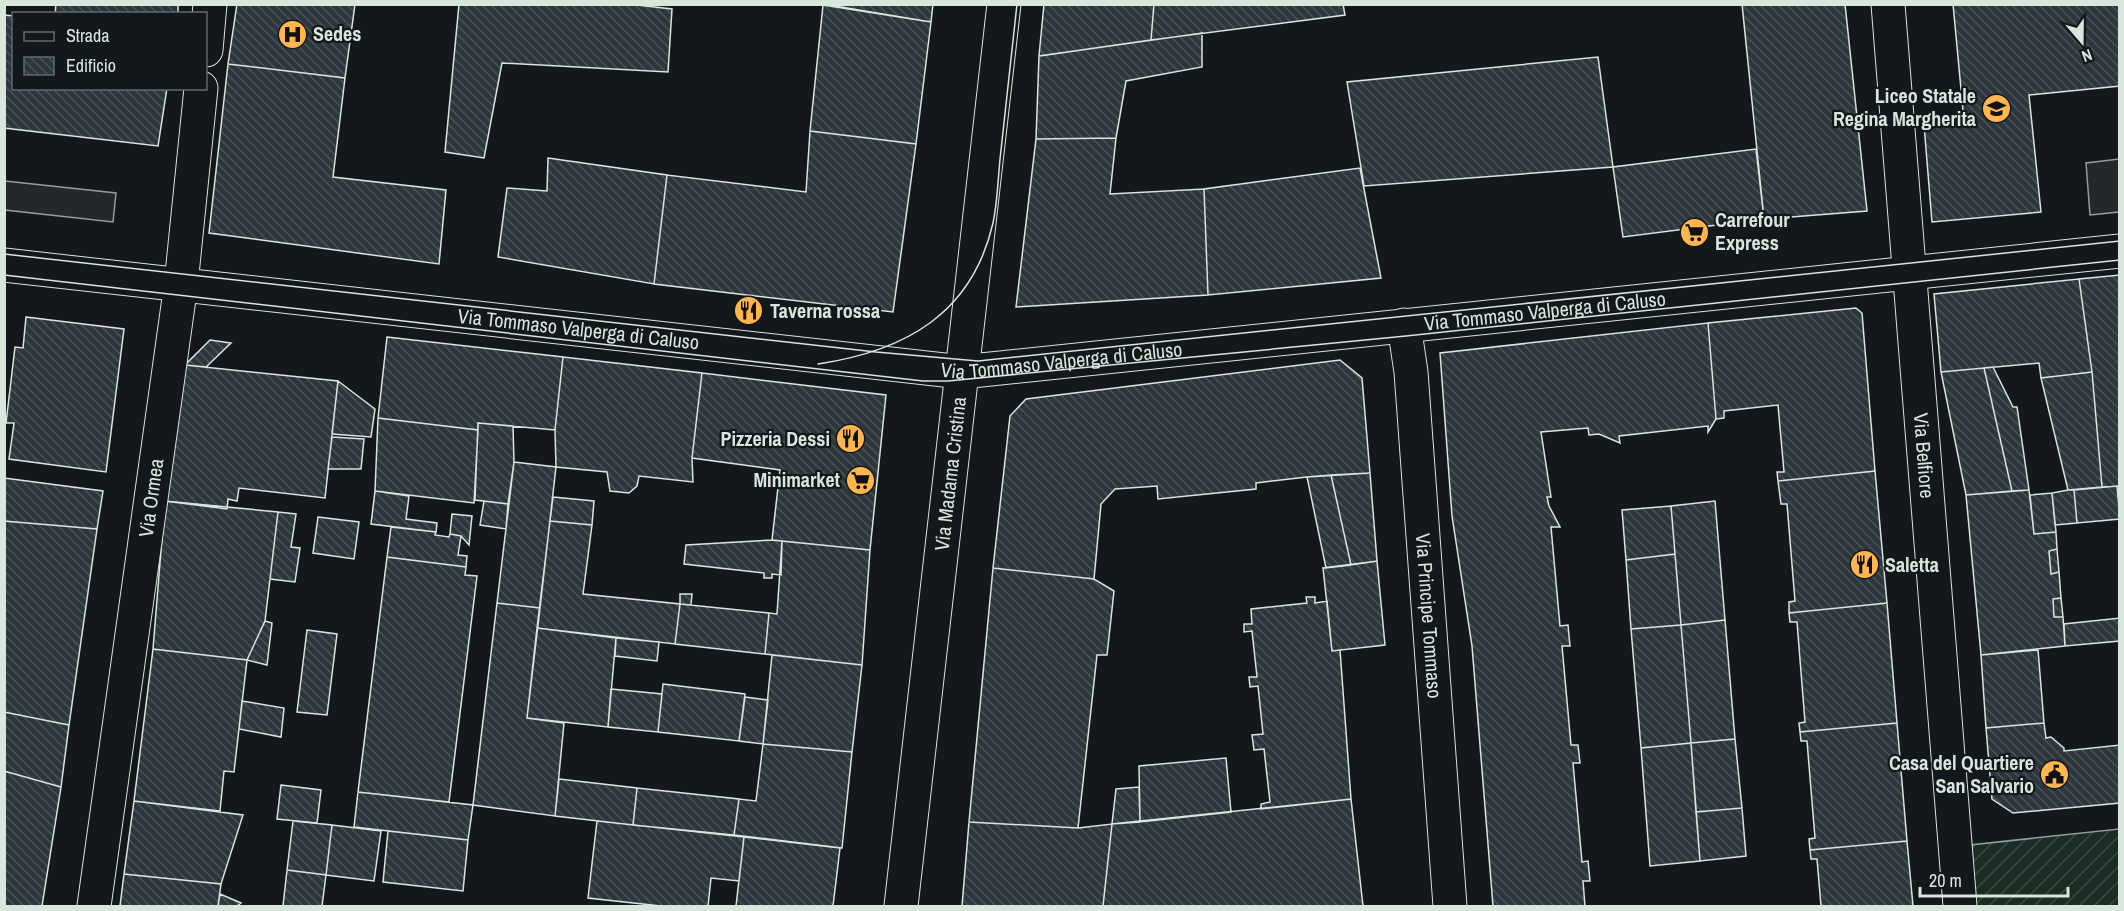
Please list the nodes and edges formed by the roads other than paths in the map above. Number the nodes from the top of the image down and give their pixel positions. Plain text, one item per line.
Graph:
1 (210, 4) edge
2 (1004, 4) edge
3 (1888, 4) edge
4 (207, 38) edge
5 (201, 90) edge
6 (2120, 251) edge
7 (4, 265) edge
8 (1911, 273) junction
9 (181, 284) junction
10 (1404, 325) junction
11 (962, 372) junction
12 (94, 906) edge
13 (901, 906) edge
14 (1450, 906) edge
15 (1960, 906) edge

1 - 4 street
2 - 11 street, Via Madama Cristina
3 - 8 street, Via Belfiore
5 - 9 street, Via Ormea
6 - 8 street, Via Tommaso Valperga di Caluso
7 - 9 street, Via Tommaso Valperga di Caluso
8 - 10 street, Via Tommaso Valperga di Caluso
8 - 15 street, Via Belfiore
9 - 11 street, Via Tommaso Valperga di Caluso
9 - 12 street, Via Ormea
10 - 11 street, Via Tommaso Valperga di Caluso
10 - 14 street, Via Principe Tommaso
11 - 13 street, Via Madama Cristina

